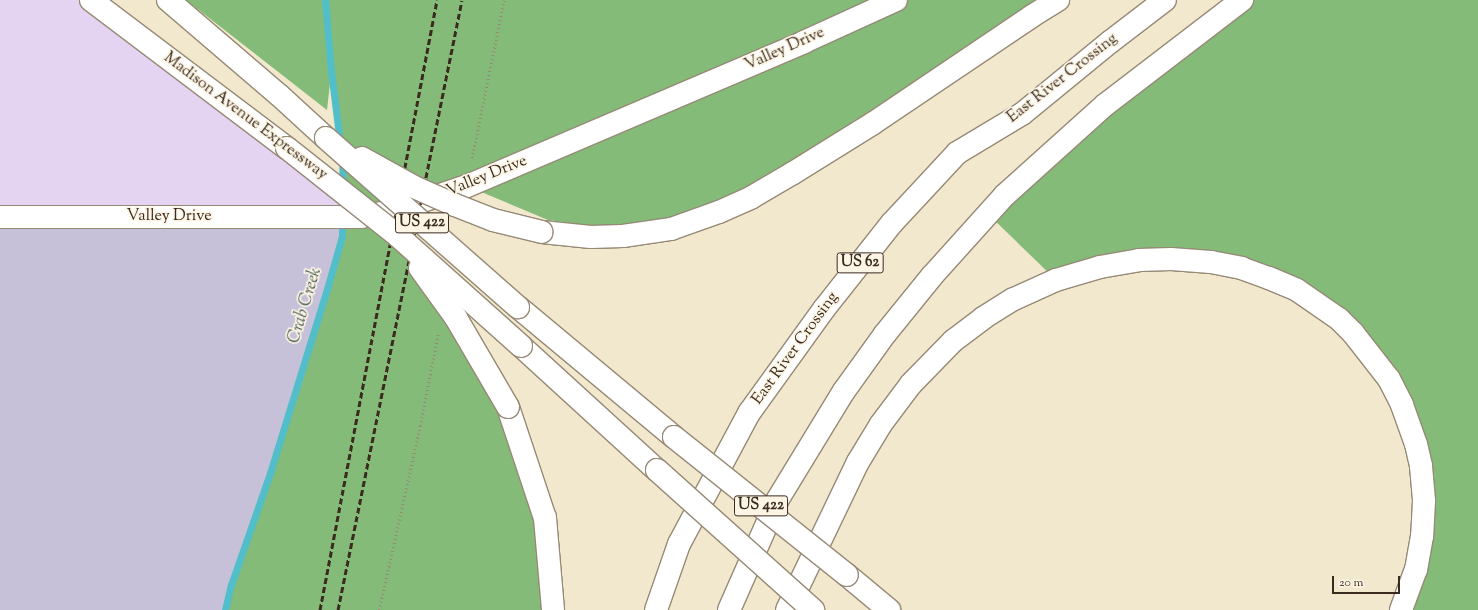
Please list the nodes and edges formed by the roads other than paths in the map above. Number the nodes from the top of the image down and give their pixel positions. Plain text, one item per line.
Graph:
1 (91, 0) edge
2 (168, 0) edge
3 (896, 0) edge
4 (1058, 0) edge
5 (1165, 0) edge
6 (1242, 0) edge
7 (326, 138) junction
8 (0, 217) edge
9 (398, 236) junction
10 (553, 610) edge
11 (656, 610) edge
12 (730, 610) edge
13 (787, 610) edge
14 (813, 610) edge
15 (890, 610) edge
16 (1401, 610) edge

1 - 9 main road, Madison Avenue Expressway / US 422, bridge
2 - 7 main road, Madison Avenue Expressway / US 422
3 - 8 main road, Valley Drive
4 - 7 main road, bridge
5 - 11 main road, East River Crossing / US 62
6 - 12 main road
7 - 15 main road, US 422, bridge
9 - 10 main road, bridge
9 - 14 main road, US 422, bridge
13 - 16 main road

